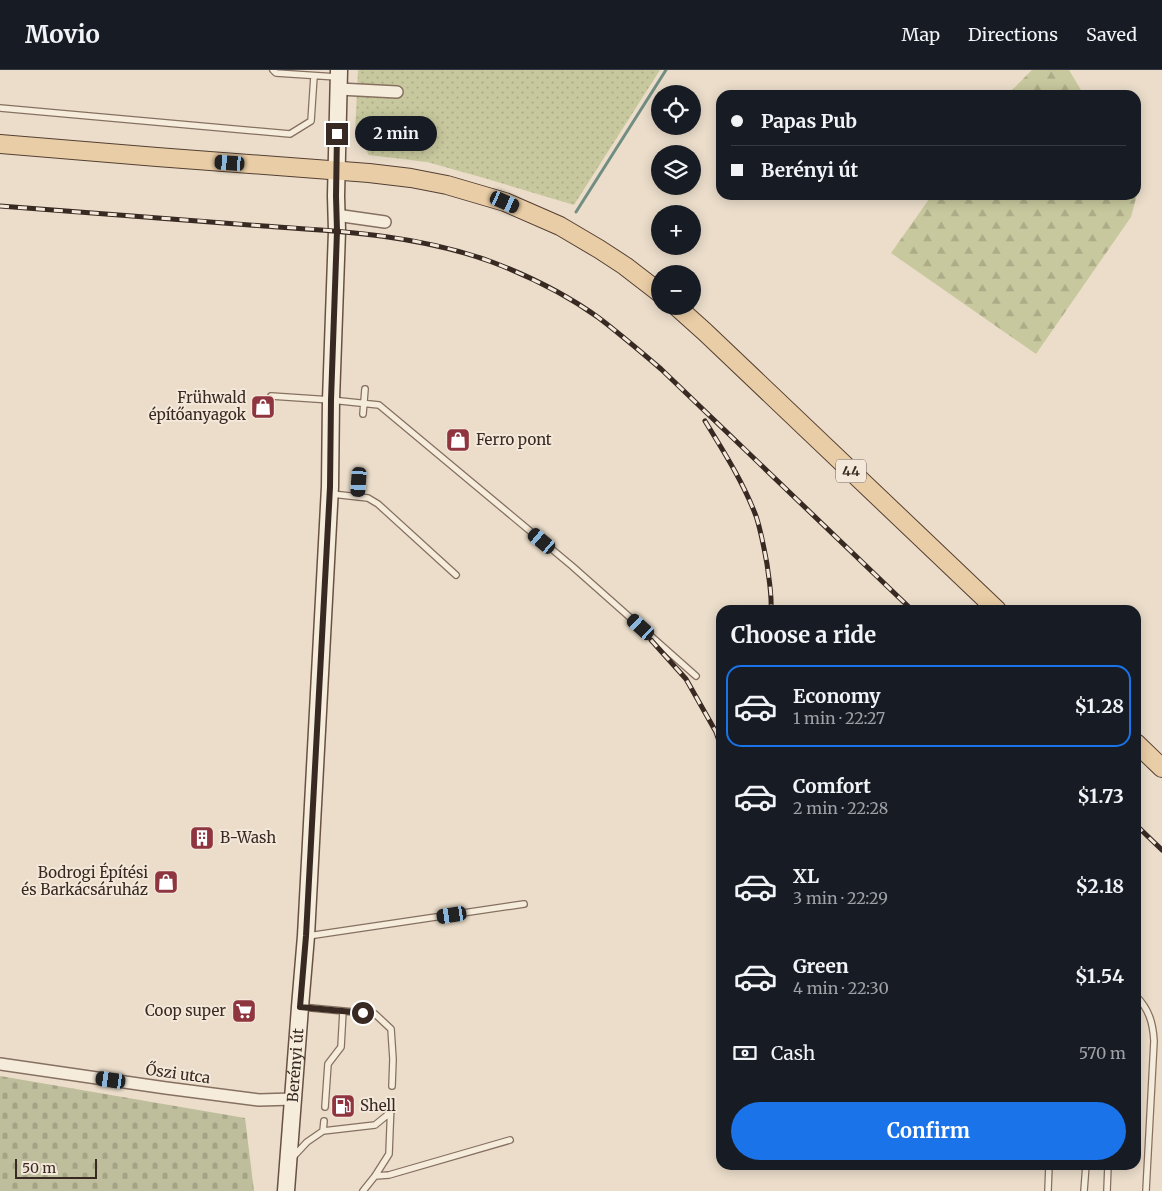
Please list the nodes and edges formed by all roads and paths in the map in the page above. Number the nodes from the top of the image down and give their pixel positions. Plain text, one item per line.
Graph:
1 (272, 70) edge
2 (314, 76) junction
3 (339, 79) edge
4 (397, 92) dead end
5 (0, 108) edge
6 (0, 144) edge
7 (336, 170) junction
8 (336, 215) junction
9 (385, 222) dead end
10 (651, 286) edge
11 (686, 315) edge
12 (365, 389) dead end
13 (272, 396) dead end
14 (331, 400) junction
15 (364, 403) junction
16 (363, 414) dead end
17 (359, 482) dead end
18 (330, 494) junction
19 (358, 497) junction
20 (456, 575) dead end
21 (992, 605) edge
22 (696, 676) dead end
23 (1141, 748) edge
24 (1162, 768) edge
25 (524, 904) dead end
26 (306, 936) junction
27 (1141, 1002) edge
28 (300, 1007) junction
29 (343, 1011) junction
30 (0, 1064) edge
31 (392, 1086) dead end
32 (293, 1099) junction
33 (391, 1103) dead end
34 (325, 1107) dead end
35 (391, 1112) junction
36 (324, 1122) dead end
37 (323, 1131) junction
38 (510, 1140) dead end
39 (288, 1162) junction
40 (1049, 1170) edge
41 (1086, 1170) edge
42 (1108, 1170) edge
43 (375, 1176) junction
44 (286, 1191) edge
45 (363, 1191) edge
46 (1048, 1191) edge
47 (1084, 1191) edge
48 (1106, 1191) edge
49 (1146, 1191) edge

1 - 2 lane
2 - 3 lane
2 - 5 lane
3 - 4 street
3 - 7 street, Berényi út
6 - 7 main road
7 - 8 street, Berényi út
7 - 10 main road
8 - 9 street
8 - 14 street, Berényi út
11 - 21 main road, 44
12 - 15 lane
13 - 14 lane
14 - 15 lane
14 - 18 street, Berényi út
15 - 16 lane
15 - 22 lane
17 - 19 lane
18 - 19 lane
18 - 26 street, Berényi út
19 - 20 lane
23 - 24 main road
25 - 26 lane
26 - 28 street, Berényi út
27 - 49 lane
28 - 29 lane
28 - 32 street, Berényi út
29 - 31 lane
29 - 34 lane
30 - 32 street, Őszi utca
32 - 39 street, Berényi út
33 - 35 lane
35 - 37 lane
35 - 43 lane
36 - 37 lane
37 - 39 lane
38 - 43 lane
39 - 44 street, Berényi út
40 - 46 lane
41 - 47 lane
42 - 48 lane
43 - 45 lane

